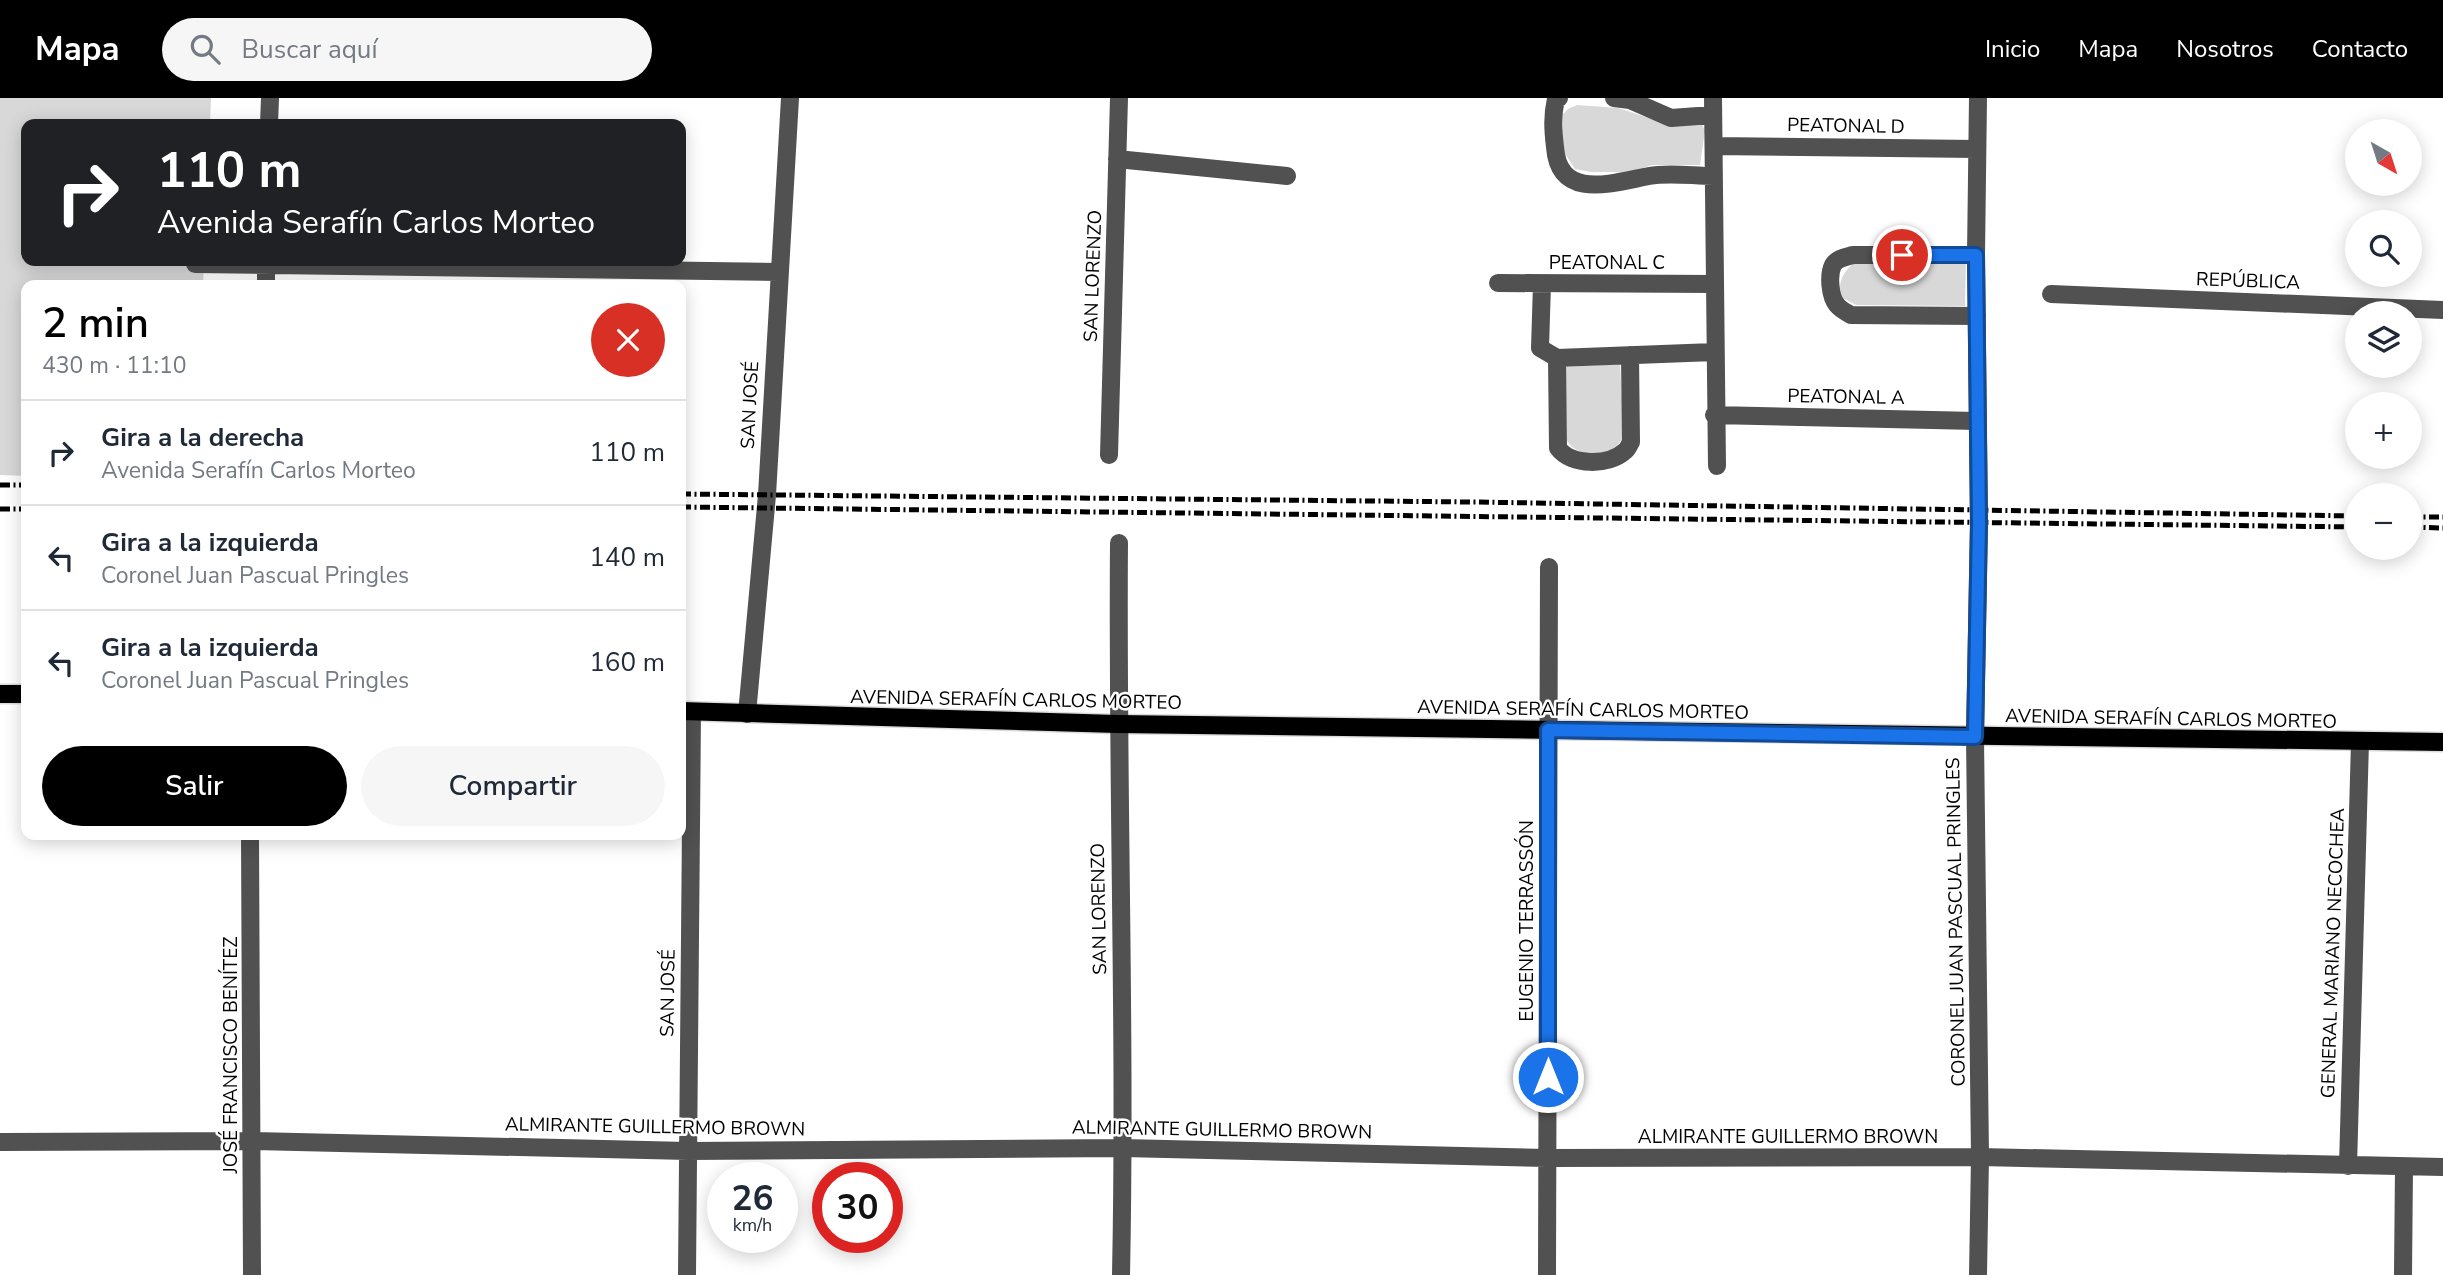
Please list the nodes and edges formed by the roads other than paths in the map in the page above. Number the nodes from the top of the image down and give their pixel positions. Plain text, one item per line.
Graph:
1 (270, 98) edge
2 (790, 98) edge
3 (1119, 98) edge
4 (1557, 98) edge
5 (1614, 98) edge
6 (1978, 98) edge
7 (1712, 107) edge
8 (269, 119) edge
9 (1714, 146) junction
10 (1977, 149) junction
11 (1117, 159) junction
12 (1287, 176) dead end
13 (1713, 176) junction
14 (1976, 255) junction
15 (437, 266) edge
16 (778, 272) junction
17 (1498, 282) dead end
18 (1542, 284) junction
19 (1715, 284) junction
20 (2051, 294) dead end
21 (2443, 310) edge
22 (1977, 316) junction
23 (1714, 352) junction
24 (1630, 355) junction
25 (1557, 358) junction
26 (1714, 415) junction
27 (1976, 421) junction
28 (1109, 455) dead end
29 (1717, 466) dead end
30 (1119, 543) dead end
31 (1549, 567) dead end
32 (0, 694) edge
33 (21, 694) edge
34 (686, 711) edge
35 (747, 714) junction
36 (1117, 724) junction
37 (1548, 730) junction
38 (1975, 737) junction
39 (2360, 742) junction
40 (2443, 742) edge
41 (250, 840) edge
42 (253, 1141) junction
43 (0, 1142) edge
44 (1124, 1148) junction
45 (688, 1151) junction
46 (1980, 1157) junction
47 (1547, 1158) junction
48 (2348, 1166) junction
49 (2404, 1167) junction
50 (2443, 1167) edge
51 (252, 1275) edge
52 (687, 1275) edge
53 (1121, 1275) edge
54 (1547, 1275) edge
55 (1978, 1275) edge
56 (2403, 1275) edge

1 - 8 street
2 - 16 street, SAN JOSÉ
3 - 11 street, SAN LORENZO
4 - 13 street
5 - 7 street
6 - 10 street, CORONEL JUAN PASCUAL PRINGLES
7 - 9 street
9 - 10 street, PEATONAL D
9 - 13 street
10 - 14 street, CORONEL JUAN PASCUAL PRINGLES
11 - 12 street
11 - 28 street, SAN LORENZO
13 - 19 street
14 - 22 street, CORONEL JUAN PASCUAL PRINGLES
14 - 22 street
15 - 16 street
16 - 35 street, SAN JOSÉ
17 - 18 street, PEATONAL C
18 - 19 street, PEATONAL C
18 - 25 street
19 - 23 street
20 - 21 street, REPÚBLICA
22 - 27 street, CORONEL JUAN PASCUAL PRINGLES
23 - 24 street
23 - 26 street
24 - 25 street
24 - 25 street
26 - 27 street, PEATONAL A
26 - 29 street
27 - 38 street, CORONEL JUAN PASCUAL PRINGLES
30 - 36 street, SAN LORENZO
31 - 37 street, EUGENIO TERRASSÓN
32 - 33 main road
34 - 35 main road, AVENIDA SERAFÍN CARLOS MORTEO
34 - 45 street, SAN JOSÉ
35 - 36 main road, AVENIDA SERAFÍN CARLOS MORTEO
36 - 37 main road, AVENIDA SERAFÍN CARLOS MORTEO
36 - 44 street, SAN LORENZO
37 - 38 main road, AVENIDA SERAFÍN CARLOS MORTEO
37 - 47 street, EUGENIO TERRASSÓN
38 - 39 main road, AVENIDA SERAFÍN CARLOS MORTEO
38 - 46 street, CORONEL JUAN PASCUAL PRINGLES
39 - 40 main road, AVENIDA SERAFÍN CARLOS MORTEO
39 - 48 street, GENERAL MARIANO NECOCHEA
41 - 42 street, JOSÉ FRANCISCO BENÍTEZ
42 - 43 street, ALMIRANTE GUILLERMO BROWN
42 - 45 street, ALMIRANTE GUILLERMO BROWN
42 - 51 street, JOSÉ FRANCISCO BENÍTEZ
44 - 45 street, ALMIRANTE GUILLERMO BROWN
44 - 47 street, ALMIRANTE GUILLERMO BROWN
44 - 53 street, SAN LORENZO
45 - 52 street, SAN JOSÉ
46 - 47 street, ALMIRANTE GUILLERMO BROWN
46 - 48 street, ALMIRANTE GUILLERMO BROWN
46 - 55 street, CORONEL JUAN PASCUAL PRINGLES
47 - 54 street, EUGENIO TERRASSÓN
48 - 49 street, ALMIRANTE GUILLERMO BROWN
49 - 50 street, ALMIRANTE GUILLERMO BROWN
49 - 56 street

